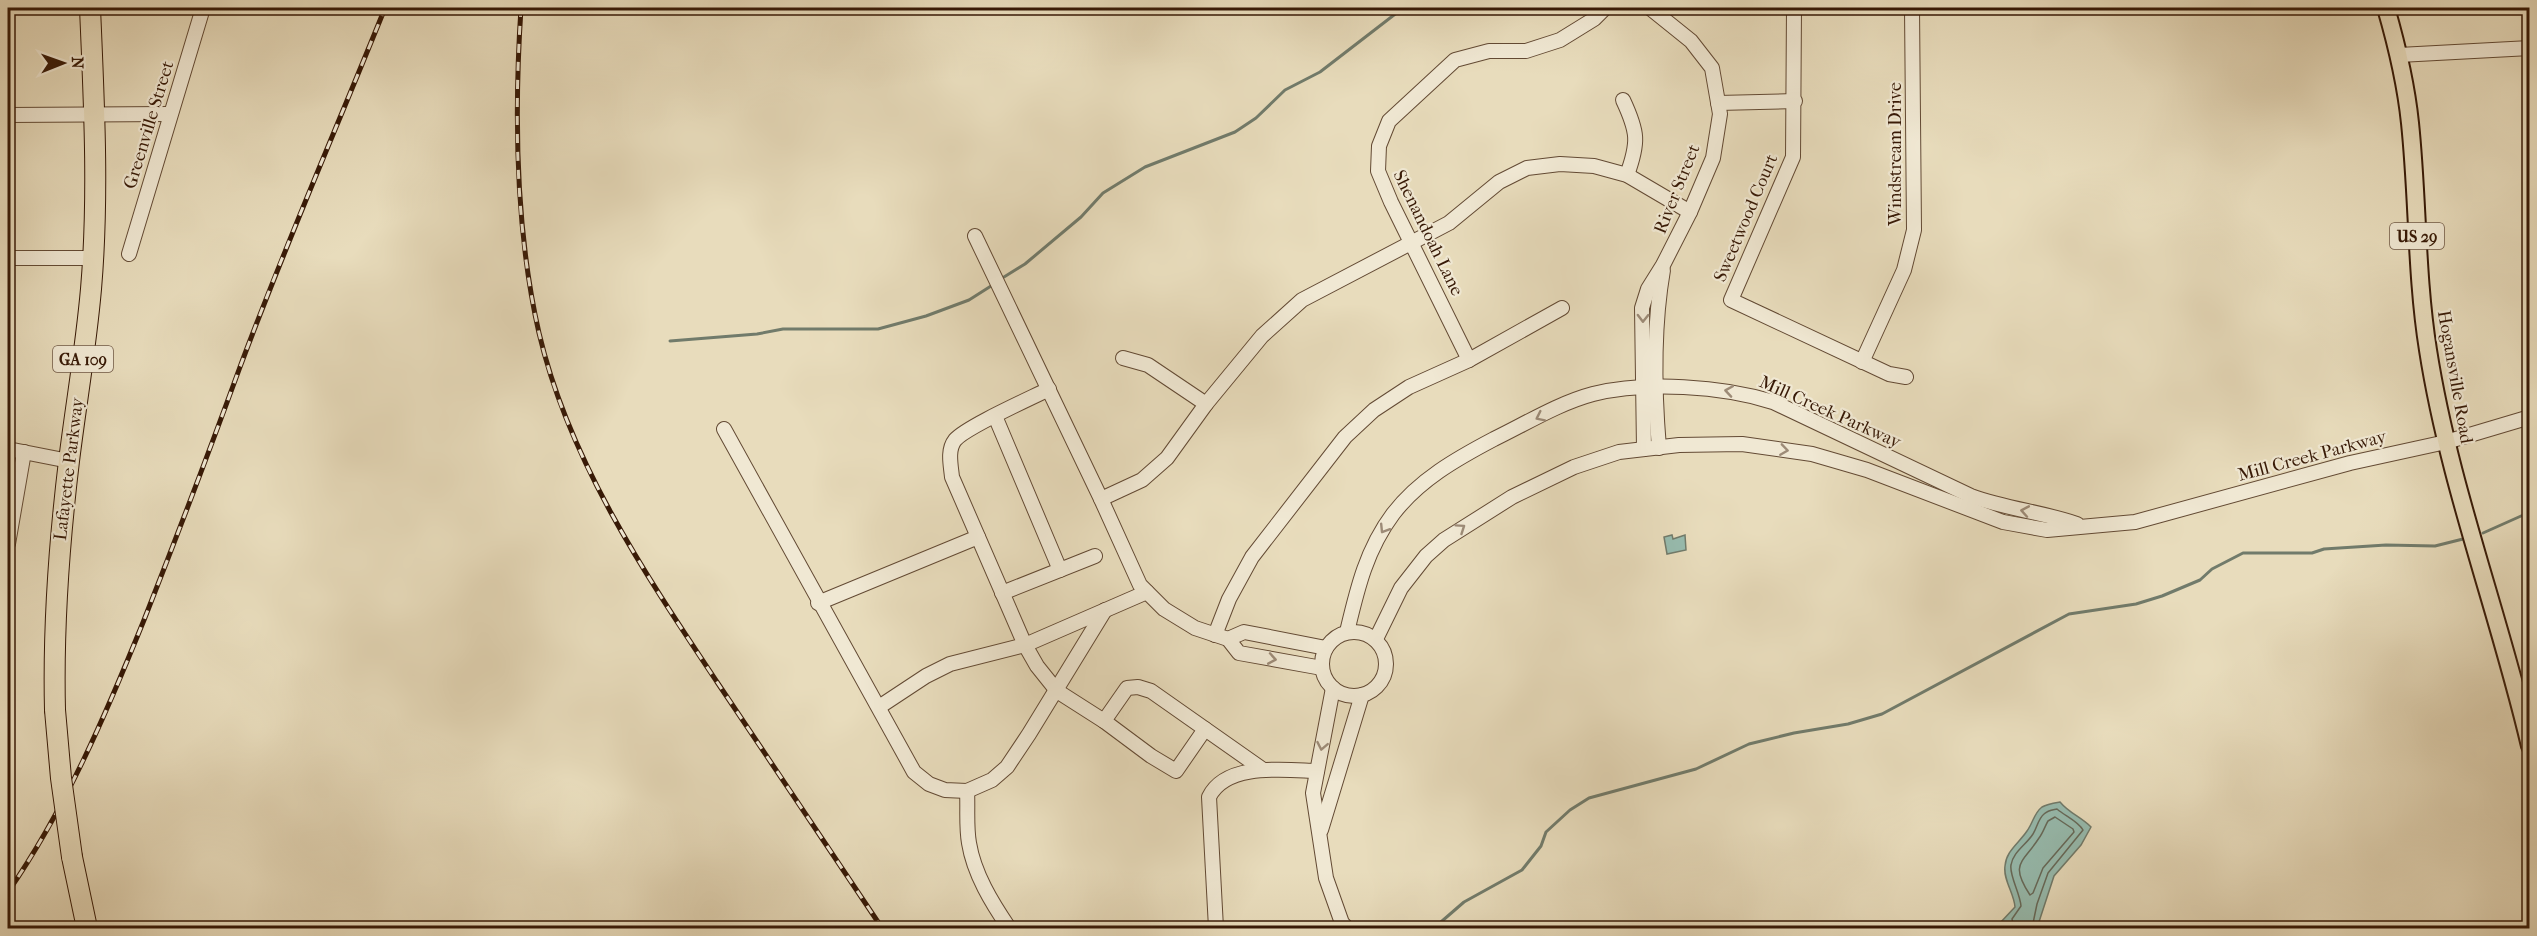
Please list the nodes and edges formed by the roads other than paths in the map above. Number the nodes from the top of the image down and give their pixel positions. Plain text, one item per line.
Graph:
1 (90, 8) edge
2 (203, 8) edge
3 (1605, 8) edge
4 (1650, 8) edge
5 (1794, 8) edge
6 (1912, 8) edge
7 (2386, 8) edge
8 (2529, 48) edge
9 (2399, 56) junction
10 (1623, 100) dead end
11 (1795, 101) junction
12 (1718, 103) junction
13 (94, 113) junction
14 (170, 114) junction
15 (8, 115) edge
16 (1627, 175) junction
17 (1690, 212) junction
18 (975, 236) dead end
19 (1411, 243) junction
20 (129, 254) dead end
21 (8, 258) edge
22 (93, 258) junction
23 (1562, 308) dead end
24 (1124, 358) dead end
25 (1469, 360) junction
26 (1862, 362) junction
27 (1906, 377) dead end
28 (1649, 388) junction
29 (1048, 389) junction
30 (1206, 404) junction
31 (995, 416) junction
32 (2529, 417) edge
33 (724, 429) dead end
34 (2446, 442) junction
35 (1659, 447) junction
36 (8, 449) edge
37 (1644, 449) junction
38 (24, 452) junction
39 (69, 461) junction
40 (1101, 499) junction
41 (2082, 526) junction
42 (978, 537) junction
43 (8, 544) edge
44 (1095, 556) dead end
45 (1060, 570) junction
46 (1002, 592) junction
47 (1147, 592) junction
48 (818, 603) junction
49 (1105, 610) junction
50 (1347, 632) junction
51 (1222, 637) junction
52 (1376, 639) junction
53 (1025, 645) junction
54 (1326, 648) junction
55 (1322, 668) junction
56 (1333, 688) junction
57 (1057, 691) junction
58 (1362, 695) junction
59 (879, 707) junction
60 (1104, 721) junction
61 (1205, 729) junction
62 (2529, 746) edge
63 (1262, 769) junction
64 (1317, 771) junction
65 (968, 791) junction
66 (1321, 832) junction
67 (87, 928) edge
68 (1009, 928) edge
69 (1216, 928) edge
70 (1347, 928) edge

1 - 13 highway, Lafayette Parkway / GA 109
2 - 14 street, Greenville Street
3 - 19 street, Shenandoah Lane
4 - 12 street, River Street
5 - 11 street, Sweetwood Court
6 - 26 street, Windstream Drive
7 - 9 main road, Hogansville Road / US 29
8 - 9 street
9 - 34 main road, Hogansville Road / US 29
10 - 16 street
11 - 12 street
11 - 26 street, Sweetwood Court
12 - 17 street, River Street
13 - 14 street
13 - 15 street
13 - 22 highway, Lafayette Parkway / GA 109
14 - 20 street, Greenville Street
16 - 17 street
16 - 19 street
17 - 28 street, River Street
18 - 29 street
19 - 25 street, Shenandoah Lane
19 - 30 street
21 - 22 street
22 - 39 highway, Lafayette Parkway / GA 109
23 - 25 street
24 - 30 street
25 - 51 street
26 - 27 street, Sweetwood Court
28 - 35 street, River Street
28 - 37 street, River Street
41 -> 28 street, Mill Creek Parkway
28 -> 50 street, Mill Creek Parkway
29 - 31 street
29 - 40 street
30 - 40 street
31 - 42 street
31 - 45 street
32 - 34 street, Mill Creek Parkway
33 - 48 street
34 - 41 street, Mill Creek Parkway
34 - 62 main road, Hogansville Road / US 29
35 - 37 street, Mill Creek Parkway
35 -> 41 street, Mill Creek Parkway
36 - 38 street
52 -> 37 street, Mill Creek Parkway
38 - 39 street
38 - 43 street
39 - 67 highway, Lafayette Parkway / GA 109, bridge
40 - 47 street
42 - 46 street
42 - 48 street
44 - 45 street
45 - 46 street
46 - 53 street
47 - 49 street
47 - 51 street
48 - 59 street
49 - 53 street
49 - 57 street
50 - 52 street
50 - 54 street
51 - 54 street
51 -> 55 street
52 - 58 street
53 - 57 street
53 - 59 street
54 - 55 street
55 - 56 street
56 - 58 street
56 -> 64 street
57 - 60 street
57 - 65 street
58 - 66 street
59 - 65 street
60 - 61 street
60 - 61 street
61 - 63 street
63 - 64 street
63 - 69 street
64 - 66 street
65 - 68 street
66 - 70 street

